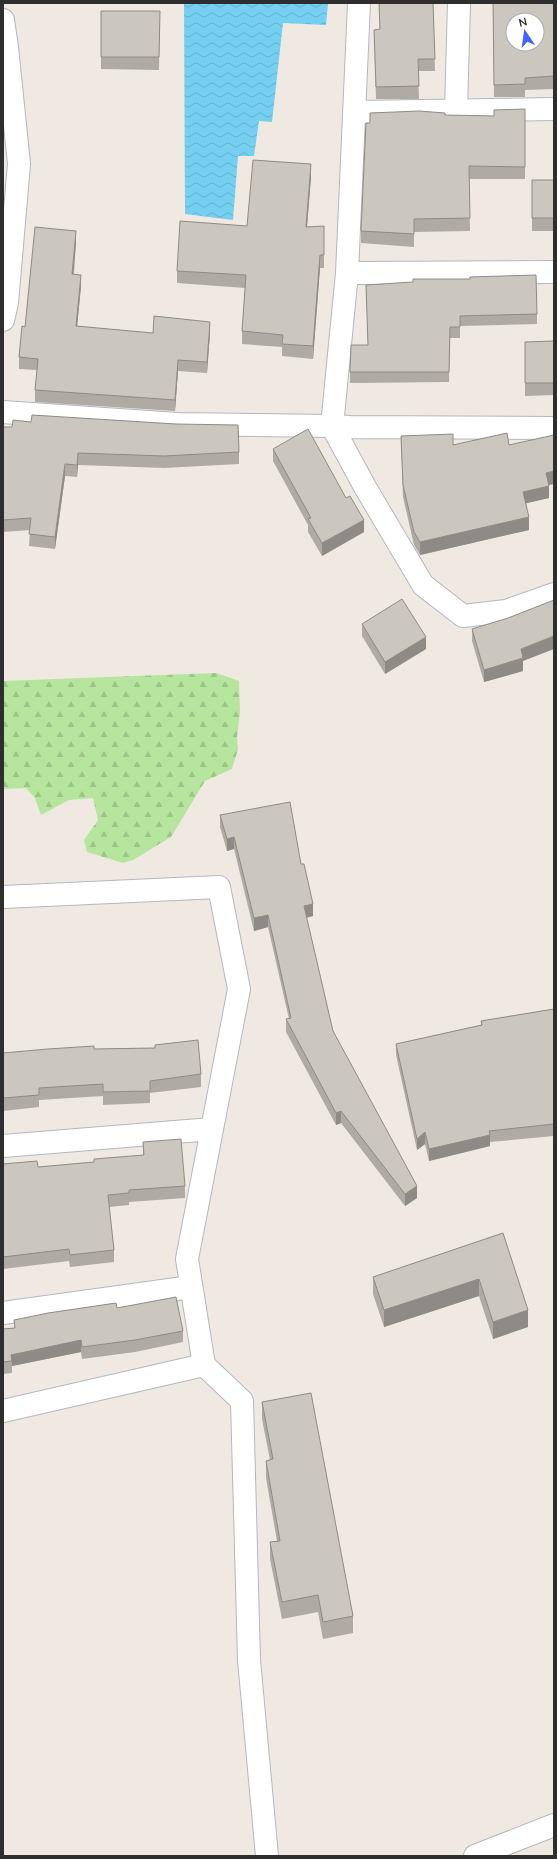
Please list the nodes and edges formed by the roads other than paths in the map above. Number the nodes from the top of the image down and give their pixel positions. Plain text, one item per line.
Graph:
1 (359, 3) edge
2 (459, 3) edge
3 (3, 20) edge
4 (554, 109) edge
5 (456, 110) junction
6 (354, 112) junction
7 (554, 272) edge
8 (347, 273) junction
9 (3, 320) edge
10 (3, 412) edge
11 (332, 426) junction
12 (554, 428) edge
13 (554, 594) edge
14 (3, 897) edge
15 (212, 1129) junction
16 (3, 1146) edge
17 (191, 1287) junction
18 (3, 1313) edge
19 (204, 1365) junction
20 (3, 1411) edge
21 (554, 1825) edge
22 (267, 1856) edge
23 (475, 1856) edge

1 - 6 street
2 - 5 street
3 - 9 street
4 - 5 street
5 - 6 street
6 - 8 street
7 - 8 street
8 - 11 street
10 - 11 street
11 - 12 street
11 - 13 street
14 - 15 street
15 - 16 street
15 - 17 street
17 - 18 street
17 - 19 street
19 - 20 street
19 - 22 street
21 - 23 street

